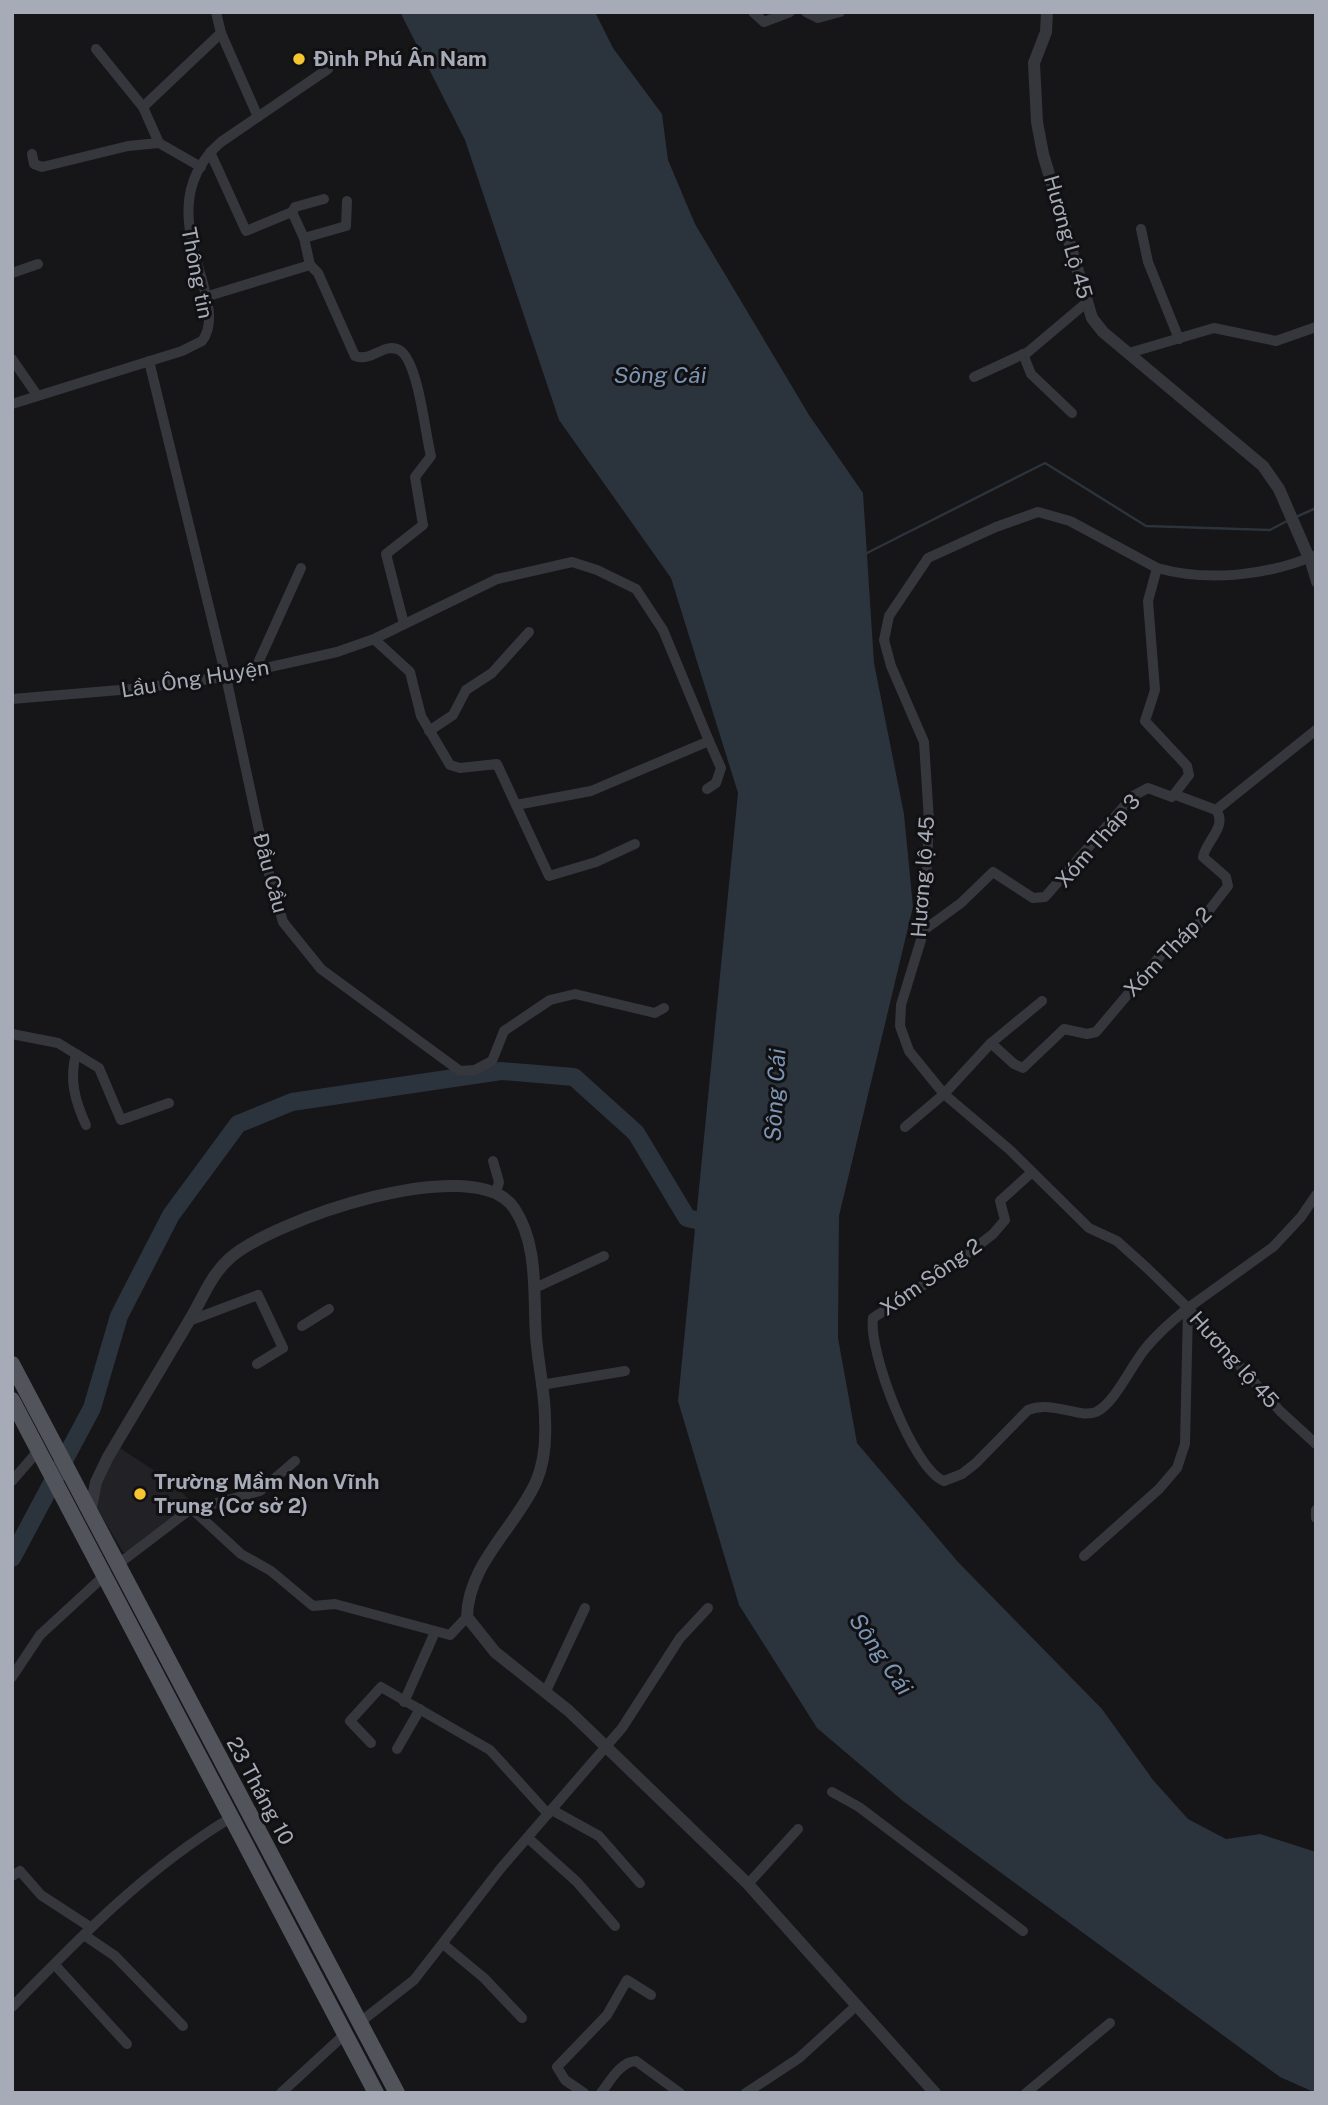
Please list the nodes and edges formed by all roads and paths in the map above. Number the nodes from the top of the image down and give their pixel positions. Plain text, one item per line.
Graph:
1 (216, 12) edge
2 (753, 12) edge
3 (790, 12) edge
4 (806, 12) edge
5 (840, 12) edge
6 (1047, 12) edge
7 (221, 33) junction
8 (96, 49) dead end
9 (328, 69) dead end
10 (143, 107) junction
11 (258, 117) junction
12 (159, 143) junction
13 (210, 152) junction
14 (32, 154) dead end
15 (201, 167) junction
16 (324, 199) dead end
17 (347, 201) dead end
18 (292, 212) junction
19 (1141, 229) dead end
20 (304, 238) junction
21 (38, 264) dead end
22 (310, 265) junction
23 (12, 273) edge
24 (205, 297) junction
25 (1086, 303) junction
26 (1316, 327) edge
27 (1179, 339) junction
28 (1129, 354) junction
29 (1023, 355) junction
30 (12, 359) edge
31 (149, 361) junction
32 (974, 377) dead end
33 (37, 395) junction
34 (12, 404) edge
35 (1072, 413) dead end
36 (1313, 557) edge
37 (301, 568) dead end
38 (1157, 568) junction
39 (1316, 582) edge
40 (404, 624) junction
41 (529, 632) dead end
42 (374, 639) junction
43 (254, 672) junction
44 (226, 677) junction
45 (12, 699) edge
46 (1316, 730) edge
47 (429, 731) junction
48 (709, 740) junction
49 (707, 789) dead end
50 (1176, 795) junction
51 (516, 805) junction
52 (1216, 810) junction
53 (635, 844) dead end
54 (923, 930) junction
55 (1042, 1001) dead end
56 (664, 1008) dead end
57 (12, 1034) edge
58 (990, 1043) junction
59 (76, 1054) junction
60 (944, 1094) junction
61 (169, 1103) dead end
62 (86, 1125) dead end
63 (905, 1127) dead end
64 (493, 1161) dead end
65 (1032, 1172) junction
66 (496, 1192) junction
67 (1314, 1201) edge
68 (604, 1256) dead end
69 (535, 1288) junction
70 (1188, 1308) junction
71 (329, 1309) dead end
72 (189, 1321) junction
73 (302, 1326) dead end
74 (12, 1364) edge
75 (257, 1364) dead end
76 (625, 1371) dead end
77 (541, 1385) junction
78 (12, 1400) edge
79 (1316, 1444) edge
80 (39, 1453) junction
81 (295, 1461) dead end
82 (12, 1481) edge
83 (192, 1509) junction
84 (88, 1510) junction
85 (1316, 1510) edge
86 (1316, 1518) edge
87 (1083, 1556) dead end
88 (117, 1565) junction
89 (104, 1577) junction
90 (585, 1608) dead end
91 (708, 1608) dead end
92 (467, 1617) junction
93 (435, 1632) junction
94 (12, 1677) edge
95 (546, 1690) junction
96 (404, 1702) junction
97 (420, 1709) junction
98 (371, 1743) dead end
99 (607, 1747) junction
100 (397, 1749) dead end
101 (832, 1792) dead end
102 (550, 1812) junction
103 (232, 1817) junction
104 (798, 1829) dead end
105 (528, 1838) junction
106 (16, 1873) edge
107 (640, 1883) dead end
108 (748, 1884) junction
109 (615, 1926) dead end
110 (87, 1931) junction
111 (1023, 1931) dead end
112 (443, 1944) junction
113 (55, 1965) junction
114 (651, 1995) dead end
115 (857, 2005) junction
116 (12, 2007) edge
117 (522, 2018) dead end
118 (359, 2023) junction
119 (1110, 2023) dead end
120 (183, 2026) dead end
121 (345, 2034) junction
122 (127, 2045) dead end
123 (931, 2092) edge
124 (281, 2093) edge
125 (376, 2093) edge
126 (397, 2093) edge
127 (584, 2093) edge
128 (601, 2093) edge
129 (680, 2093) edge
130 (746, 2093) edge
131 (1026, 2093) edge

1 - 7 street
2 - 3 street
4 - 5 street
6 - 25 street, Hương Lộ 45
7 - 10 street
7 - 11 street
8 - 10 street
9 - 11 street, Thông tin
10 - 12 street
11 - 13 street, Thông tin
12 - 14 street
12 - 15 street
13 - 15 street, Thông tin
13 - 18 street
15 - 24 street, Thông tin
16 - 18 street
17 - 20 street
18 - 20 street
19 - 27 street
20 - 22 street
21 - 23 street
22 - 24 street
22 - 40 street
24 - 31 street, Thông tin
25 - 28 street, Hương Lộ 45
25 - 29 street
26 - 27 street
27 - 28 street
28 - 36 street, Hương Lộ 45
29 - 32 street
29 - 35 street
30 - 33 street
31 - 33 street, Thông tin
31 - 44 street, Đầu Cầu
33 - 34 street, Thông tin
36 - 38 street, Hương lộ 45
36 - 39 street
37 - 43 street
38 - 50 street
38 - 54 street, Hương lộ 45
40 - 42 street, Lầu Ông Huyện
40 - 48 street, Lầu Ông Huyện
41 - 47 street
42 - 43 street, Lầu Ông Huyện
42 - 47 street
43 - 44 street, Lầu Ông Huyện
44 - 45 street, Lầu Ông Huyện
44 - 56 street, Đầu Cầu
46 - 52 street
47 - 51 street
48 - 49 street, Lầu Ông Huyện
48 - 51 street
50 - 52 street, Xóm Tháp 3
50 - 54 street, Xóm Tháp 3
51 - 53 street
52 - 58 street, Xóm Tháp 2
54 - 60 street, Hương lộ 45
55 - 58 street
57 - 59 street
58 - 60 street
59 - 61 street
59 - 62 street
60 - 63 street
60 - 65 street, Hương lộ 45
64 - 66 street
65 - 70 street, Hương lộ 45
65 - 70 street, Xóm Sông 2
66 - 69 street
66 - 72 street
67 - 70 street
68 - 69 street
69 - 77 street
70 - 79 street, Hương lộ 45
70 - 87 street
71 - 73 street
72 - 75 street
72 - 84 street
74 - 84 main road, 23 Tháng 10
76 - 77 street
77 - 92 street
78 - 80 main road
80 - 82 street
80 - 89 main road, 23 Tháng 10
81 - 83 street
83 - 88 street
83 - 93 street
84 - 88 main road, 23 Tháng 10
85 - 86 street
88 - 89 main road
88 - 118 main road, 23 Tháng 10
89 - 94 street
89 - 103 main road, 23 Tháng 10
90 - 95 street
91 - 99 street
92 - 93 street
92 - 95 street
93 - 96 street
95 - 99 street
96 - 97 street
96 - 98 street
97 - 100 street
97 - 102 street
99 - 102 street
99 - 108 street
101 - 111 street
102 - 105 street
102 - 107 street
103 - 110 street
103 - 121 main road, 23 Tháng 10
104 - 108 street
105 - 109 street
105 - 112 street
106 - 110 street
108 - 115 street
110 - 113 street
110 - 120 street
112 - 117 street
112 - 118 street
113 - 116 street
113 - 122 street
114 - 127 street
115 - 123 street
115 - 130 street
118 - 121 main road
118 - 126 main road, 23 Tháng 10
119 - 131 street
121 - 124 street
121 - 125 main road, 23 Tháng 10
128 - 129 street

